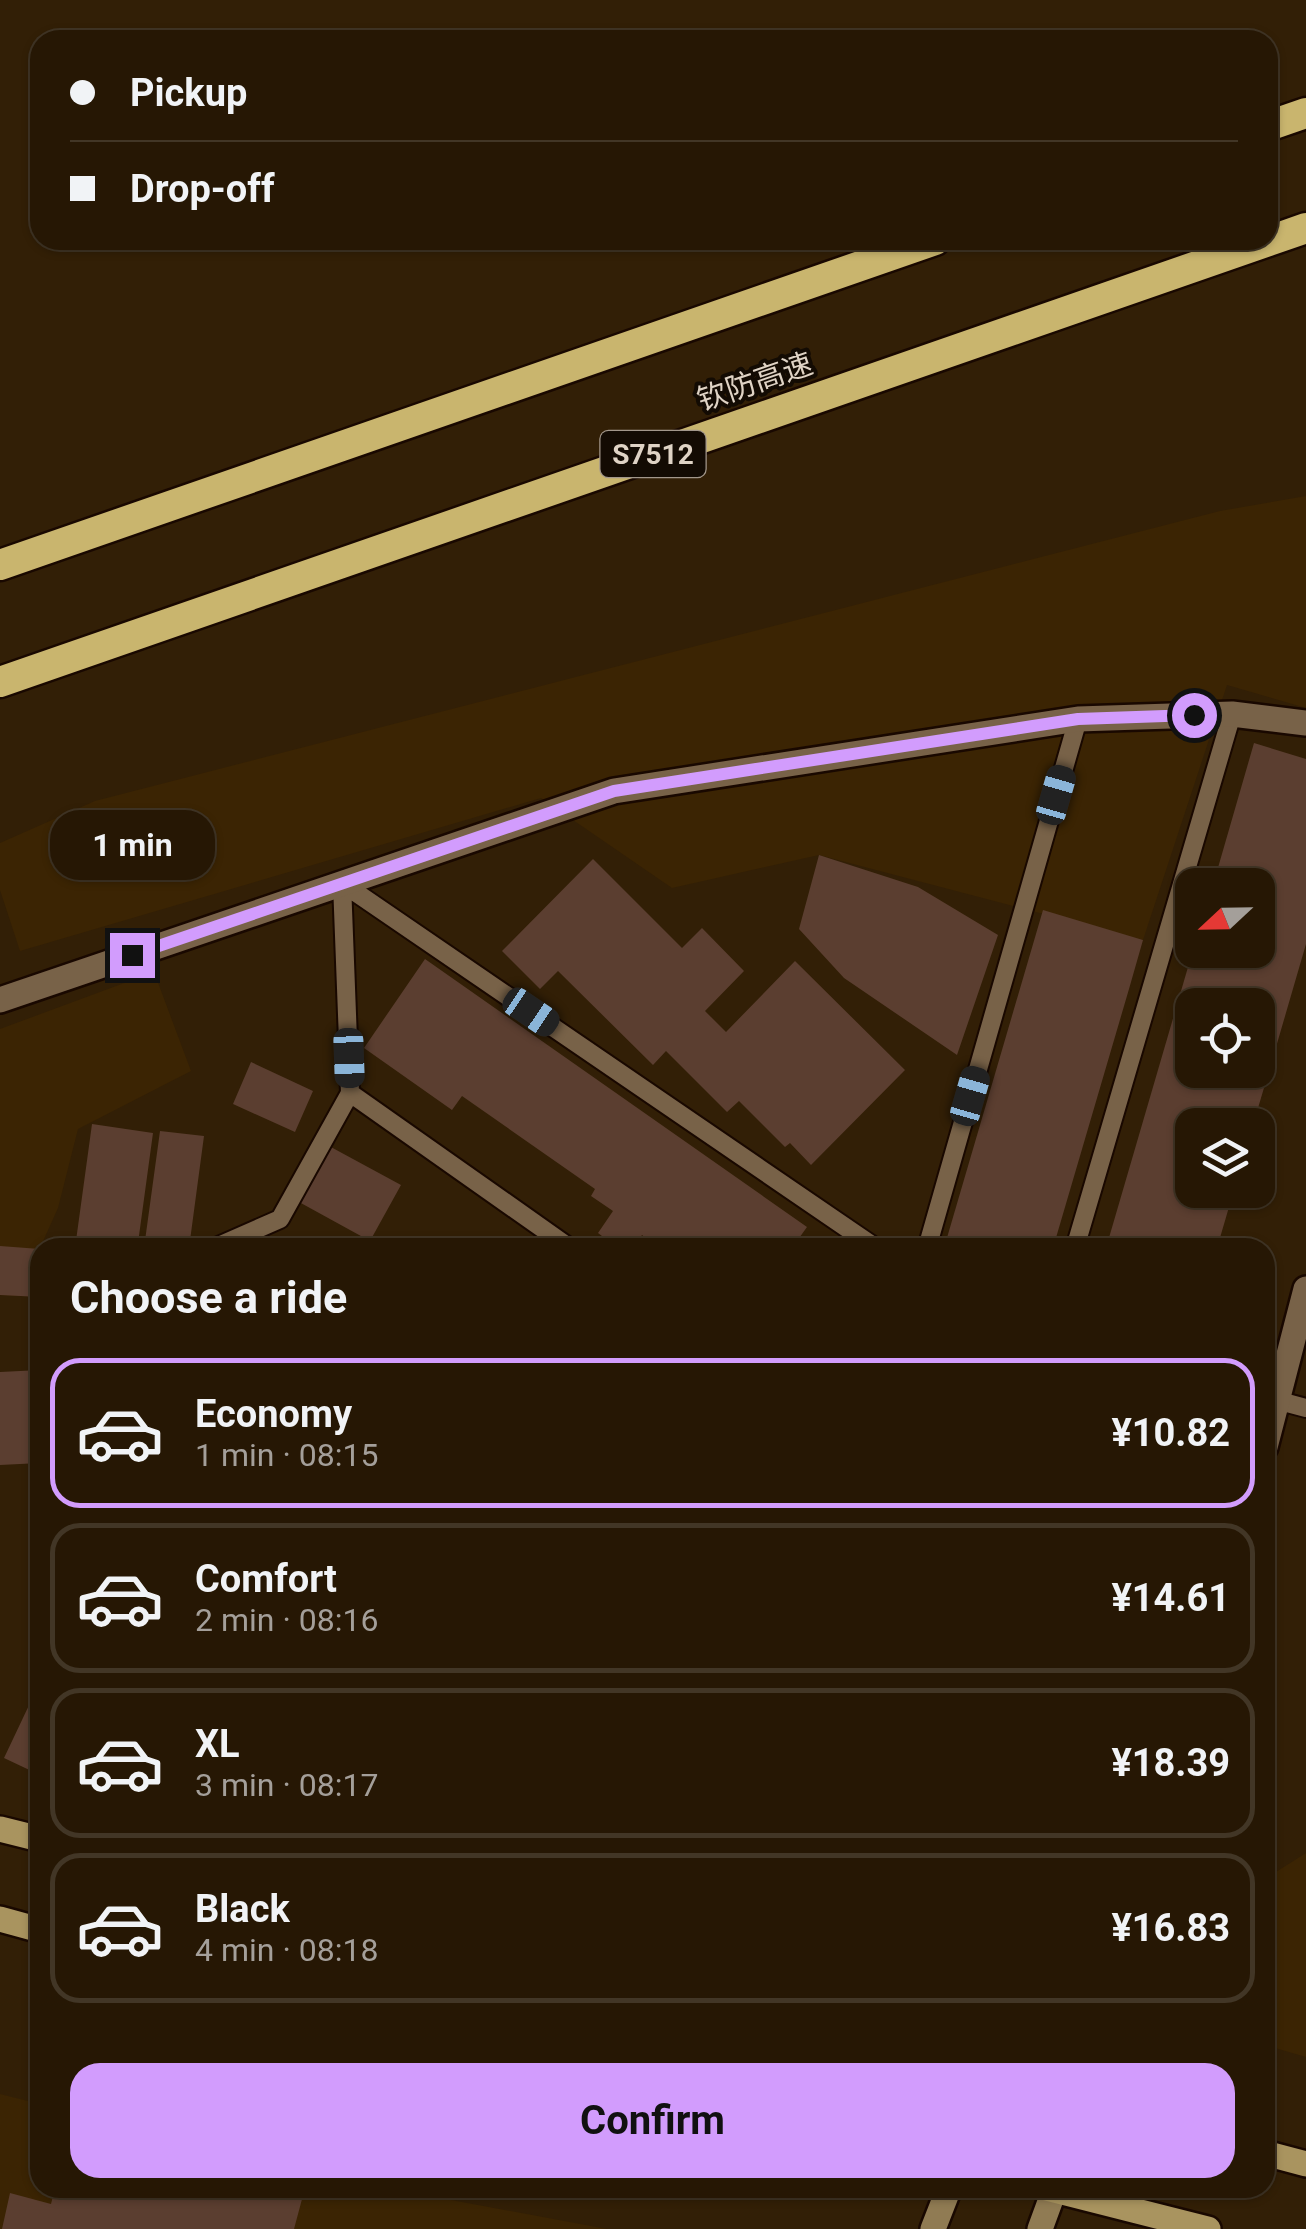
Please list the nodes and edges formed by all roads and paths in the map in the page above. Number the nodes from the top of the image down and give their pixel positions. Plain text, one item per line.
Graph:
1 (1306, 113) edge
2 (1278, 123) edge
3 (1306, 228) edge
4 (1278, 238) edge
5 (906, 250) edge
6 (1243, 250) edge
7 (0, 565) edge
8 (0, 682) edge
9 (1232, 714) junction
10 (1078, 719) junction
11 (1306, 723) edge
12 (342, 883) junction
13 (0, 1000) edge
14 (350, 1093) junction
15 (238, 1238) edge
16 (556, 1238) edge
17 (861, 1238) edge
18 (930, 1238) edge
19 (1078, 1238) edge
20 (1306, 1289) edge
21 (1275, 1386) edge
22 (1275, 1400) edge
23 (1306, 1408) edge
24 (0, 1829) edge
25 (30, 1836) edge
26 (0, 1920) edge
27 (30, 1928) edge
28 (1275, 2154) edge
29 (1304, 2158) edge
30 (945, 2198) edge
31 (1049, 2198) edge
32 (1090, 2198) edge
33 (934, 2229) edge
34 (1040, 2229) edge
35 (1208, 2229) edge

1 - 2 highway
3 - 4 highway, 钦防高速 / S7512
5 - 7 highway
6 - 8 highway, 钦防高速 / S7512
9 - 10 street
9 - 11 street
9 - 19 lane
10 - 12 street
10 - 18 lane
12 - 13 street
12 - 14 lane
12 - 17 lane
14 - 15 lane
14 - 16 lane
20 - 21 street
22 - 23 lane
24 - 25 main road
26 - 27 main road
28 - 29 main road
30 - 33 main road
31 - 34 main road
32 - 35 main road

